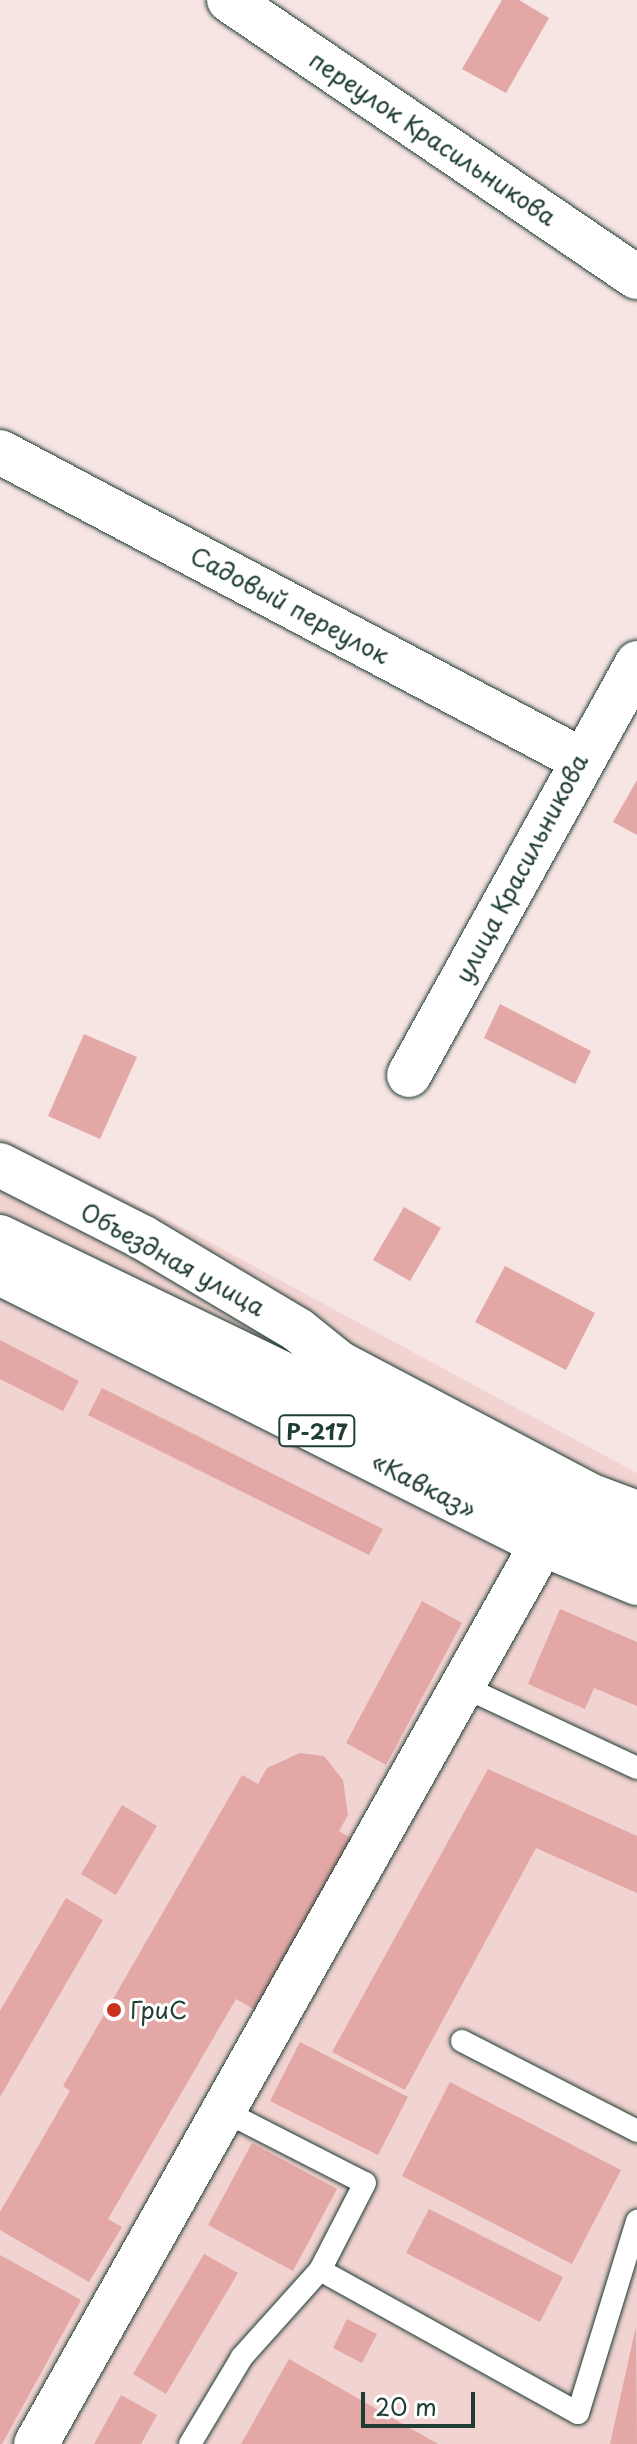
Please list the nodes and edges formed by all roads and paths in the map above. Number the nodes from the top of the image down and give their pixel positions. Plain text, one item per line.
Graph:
1 (229, 0) edge
2 (637, 277) edge
3 (0, 452) edge
4 (637, 663) edge
5 (580, 759) junction
6 (409, 1075) dead end
7 (0, 1165) edge
8 (0, 1237) edge
9 (0, 1273) edge
10 (340, 1383) junction
11 (637, 1513) edge
12 (552, 1527) junction
13 (637, 1545) edge
14 (637, 1583) edge
15 (462, 1686) junction
16 (637, 1768) edge
17 (462, 2041) dead end
18 (224, 2111) junction
19 (637, 2131) edge
20 (637, 2221) edge
21 (320, 2270) junction
22 (36, 2444) edge
23 (190, 2444) edge

1 - 2 street, переулок Красильникова
3 - 5 street, Садовый переулок
4 - 5 street, улица Красильникова
5 - 6 street, улица Красильникова
7 - 10 street, Объездная улица
8 - 10 street, «Кавказ» / Р-217
9 - 12 street, «Кавказ» / Р-217
10 - 11 street, Объездная улица
10 - 12 street, «Кавказ» / Р-217
12 - 13 street, «Кавказ» / Р-217
12 - 14 street, «Кавказ» / Р-217
12 - 15 street
15 - 16 lane
15 - 18 street
17 - 19 lane
18 - 21 lane
18 - 22 street
20 - 21 lane
21 - 23 lane

